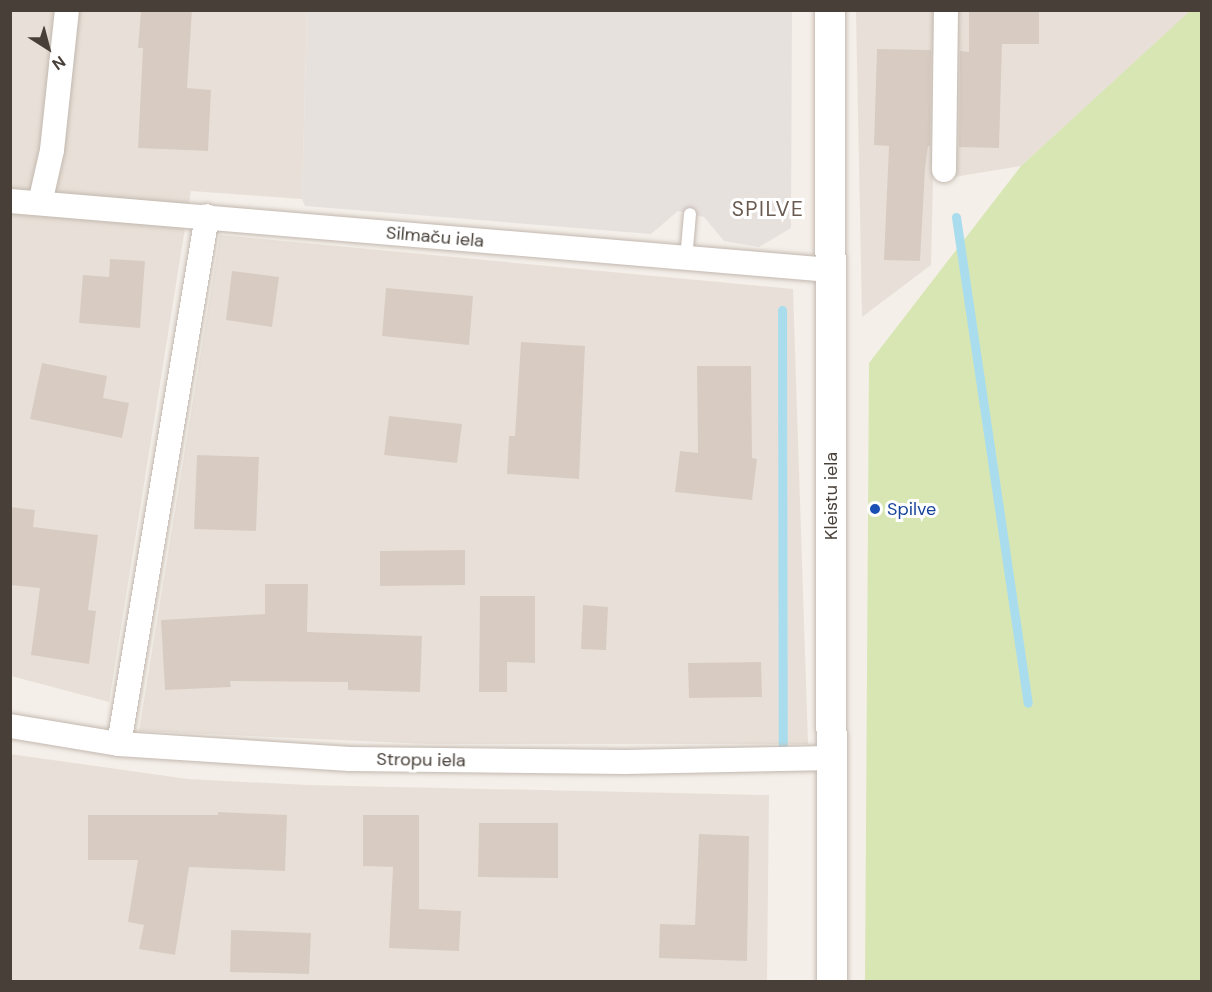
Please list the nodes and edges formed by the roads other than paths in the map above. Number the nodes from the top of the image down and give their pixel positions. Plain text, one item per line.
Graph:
1 (67, 10) edge
2 (830, 10) edge
3 (946, 10) edge
4 (944, 170) dead end
5 (10, 201) edge
6 (40, 203) junction
7 (690, 214) dead end
8 (207, 216) junction
9 (686, 259) junction
10 (830, 270) junction
11 (11, 728) edge
12 (119, 744) junction
13 (833, 758) junction
14 (832, 981) edge

1 - 6 street
2 - 10 street, Kleistu iela
3 - 4 street
5 - 6 street, Silmaču iela
6 - 8 street, Silmaču iela
7 - 9 lane
8 - 9 street, Silmaču iela
8 - 12 street
9 - 10 street, Silmaču iela
10 - 13 street, Kleistu iela
11 - 12 street, Stropu iela
12 - 13 street, Stropu iela
13 - 14 street, Kleistu iela

